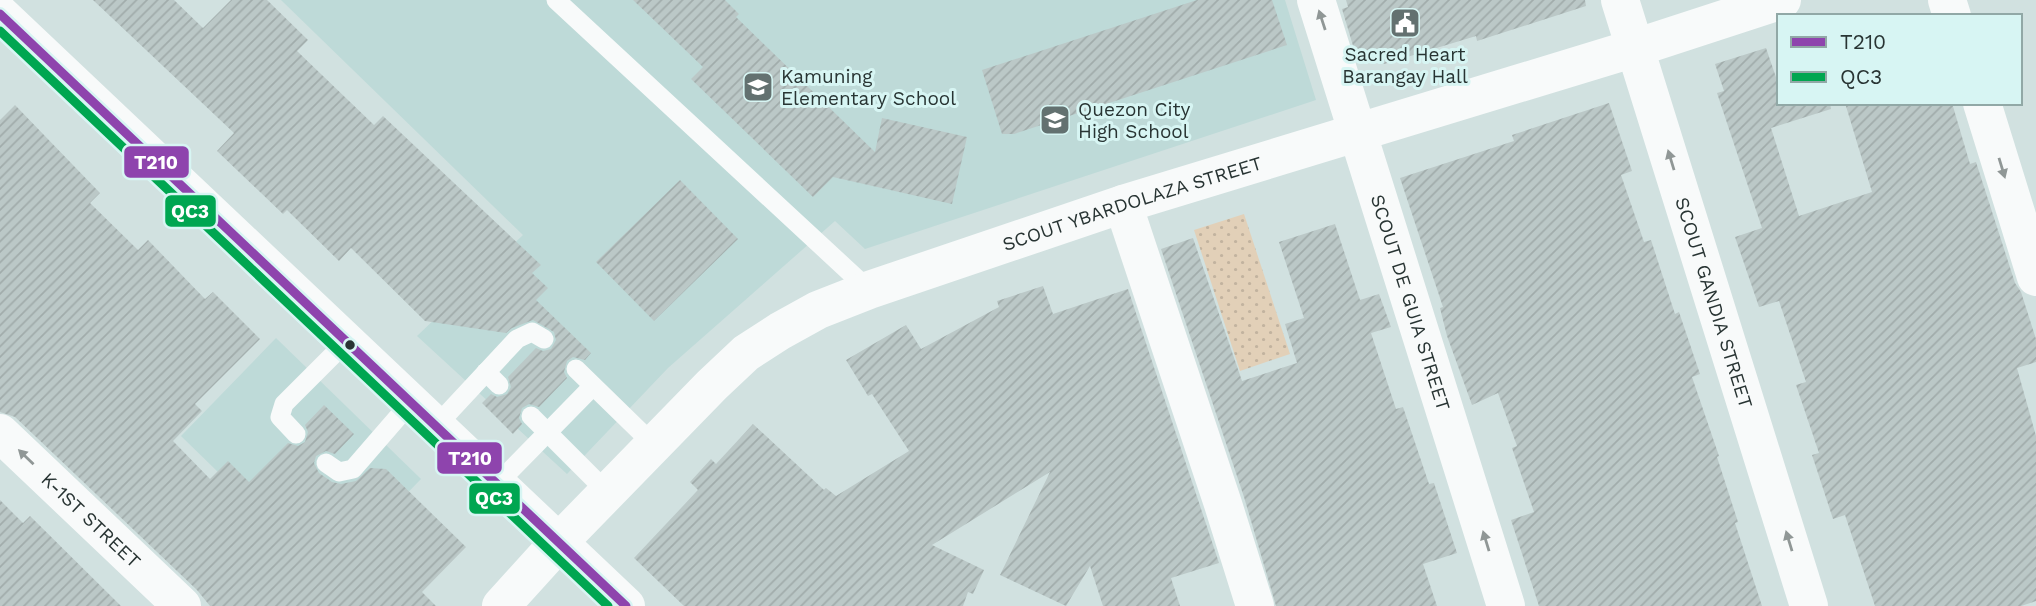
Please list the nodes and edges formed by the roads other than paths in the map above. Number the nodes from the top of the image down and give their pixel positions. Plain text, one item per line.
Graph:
1 (556, 0) edge
2 (1316, 0) edge
3 (1620, 0) edge
4 (1782, 0) edge
5 (0, 14) edge
6 (1635, 48) junction
7 (1983, 105) edge
8 (1358, 132) junction
9 (1123, 204) junction
10 (2036, 277) edge
11 (869, 290) junction
12 (544, 339) dead end
13 (347, 341) junction
14 (576, 369) dead end
15 (593, 386) junction
16 (423, 414) junction
17 (531, 416) dead end
18 (0, 433) edge
19 (546, 433) junction
20 (296, 434) dead end
21 (654, 445) junction
22 (326, 463) dead end
23 (498, 484) junction
24 (608, 493) junction
25 (559, 542) junction
26 (182, 606) edge
27 (501, 606) edge
28 (626, 606) edge
29 (1255, 606) edge
30 (1506, 606) edge
31 (1809, 606) edge

1 - 11 lane
8 -> 2 street, SCOUT DE GUIA STREET
3 - 6 street, SCOUT GANDIA STREET
4 - 6 street, SCOUT YBARDOLAZA STREET
5 - 13 street
6 - 8 street, SCOUT YBARDOLAZA STREET
31 -> 6 street, SCOUT GANDIA STREET
7 -> 10 street
8 - 9 street, SCOUT YBARDOLAZA STREET
30 -> 8 street, SCOUT DE GUIA STREET
9 - 11 street, SCOUT YBARDOLAZA STREET
9 - 29 street
11 - 21 street, SCOUT YBARDOLAZA STREET
12 - 16 lane
13 - 16 street
13 - 20 lane
14 - 15 lane
15 - 19 lane
15 - 21 lane
16 - 22 lane
16 - 23 street
17 - 19 lane
26 -> 18 street, K-1ST STREET
19 - 23 lane
19 - 24 lane
21 - 24 street, SCOUT YBARDOLAZA STREET
23 - 25 street
24 - 25 street, SCOUT YBARDOLAZA STREET
25 - 27 street, SCOUT YBARDOLAZA STREET
25 - 28 street

